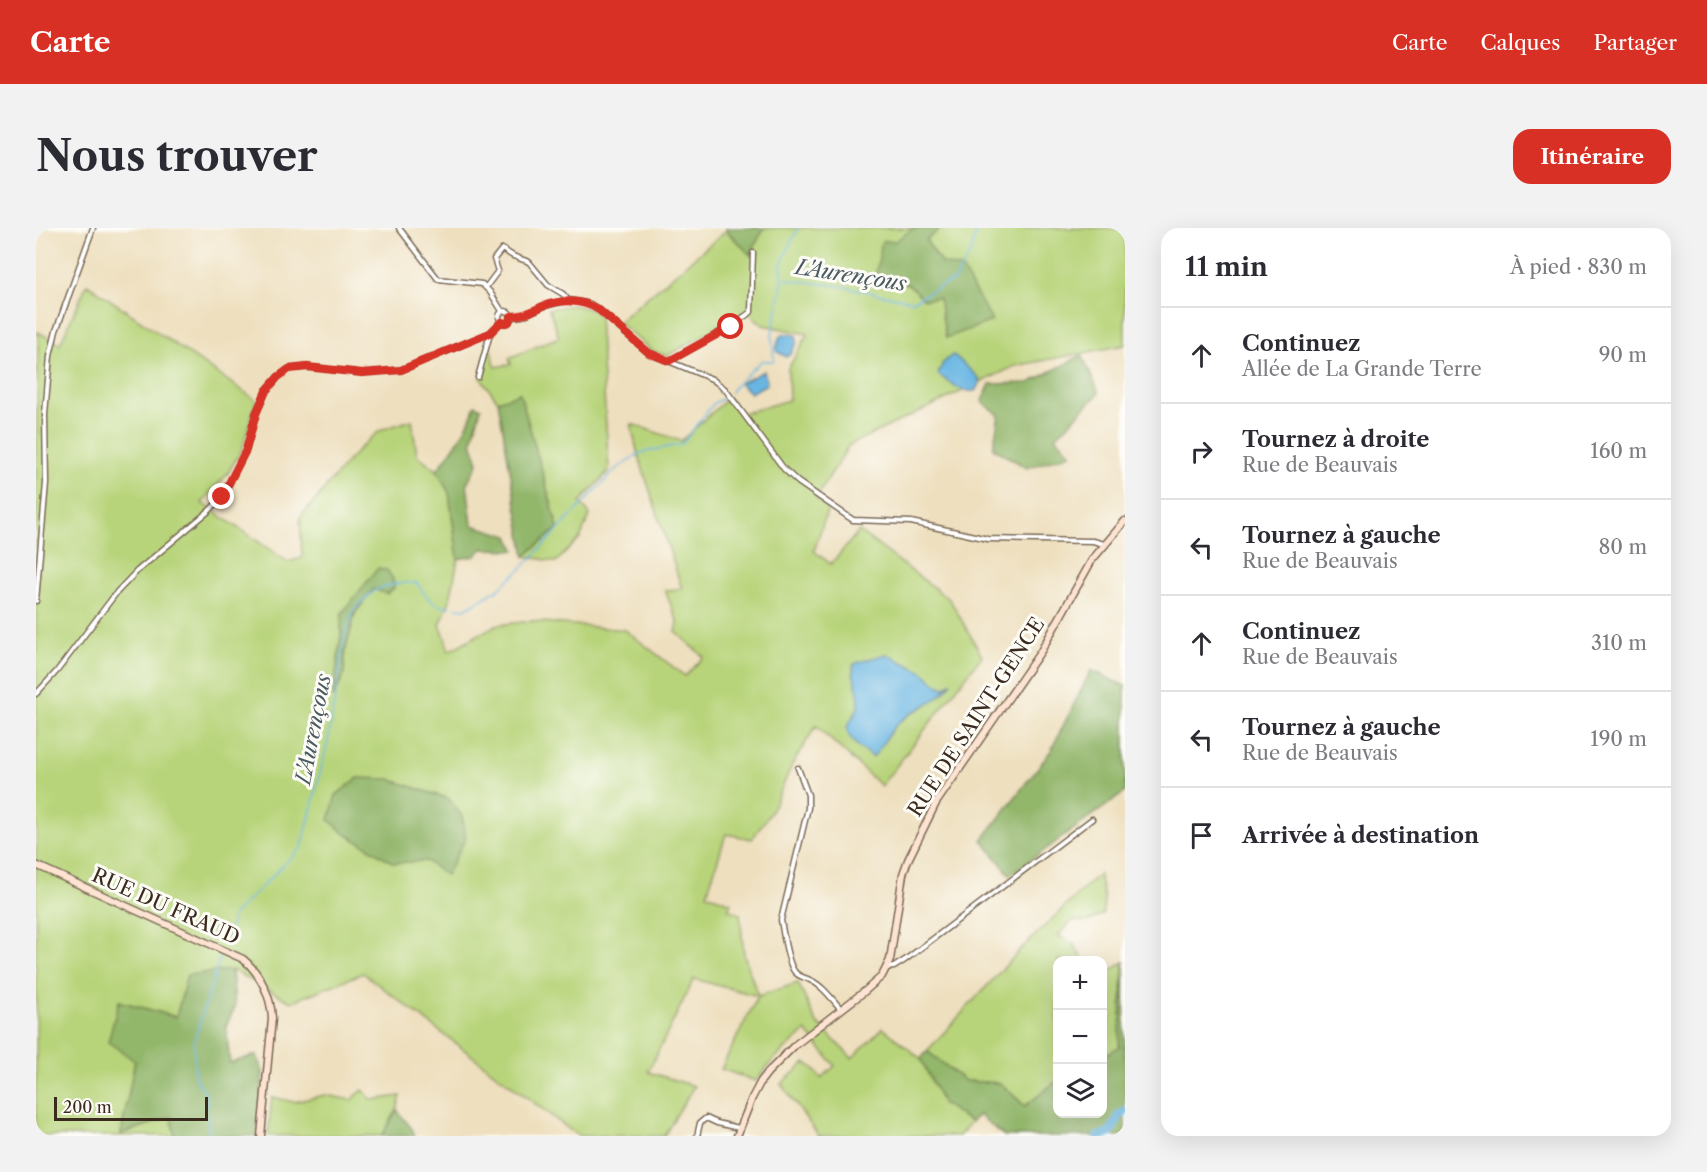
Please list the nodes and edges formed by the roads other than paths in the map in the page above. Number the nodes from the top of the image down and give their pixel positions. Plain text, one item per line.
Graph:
1 (93, 228) edge
2 (399, 228) edge
3 (753, 253) dead end
4 (486, 287) junction
5 (568, 300) junction
6 (502, 311) junction
7 (511, 316) junction
8 (501, 322) junction
9 (490, 333) junction
10 (669, 361) junction
11 (478, 376) dead end
12 (1125, 521) edge
13 (1104, 544) junction
14 (36, 601) edge
15 (36, 694) edge
16 (798, 768) dead end
17 (1092, 819) dead end
18 (36, 865) edge
19 (886, 968) junction
20 (841, 1009) junction
21 (739, 1128) junction
22 (261, 1136) edge
23 (697, 1136) edge
24 (737, 1136) edge

1 - 14 street
2 - 4 street
3 - 10 street
4 - 5 street
4 - 6 street
5 - 7 street
5 - 10 street
6 - 7 street
6 - 8 street
7 - 8 street
8 - 9 street
9 - 11 street
9 - 15 street
10 - 13 street
12 - 13 street, RUE DE SAINT-GENCE
13 - 19 street, RUE DE SAINT-GENCE
16 - 20 street
17 - 19 street
18 - 22 street, RUE DU FRAUD
19 - 20 street, RUE DE SAINT-GENCE
20 - 21 street, RUE DE SAINT-GENCE
21 - 23 street
21 - 24 street, RUE DE SAINT-GENCE

